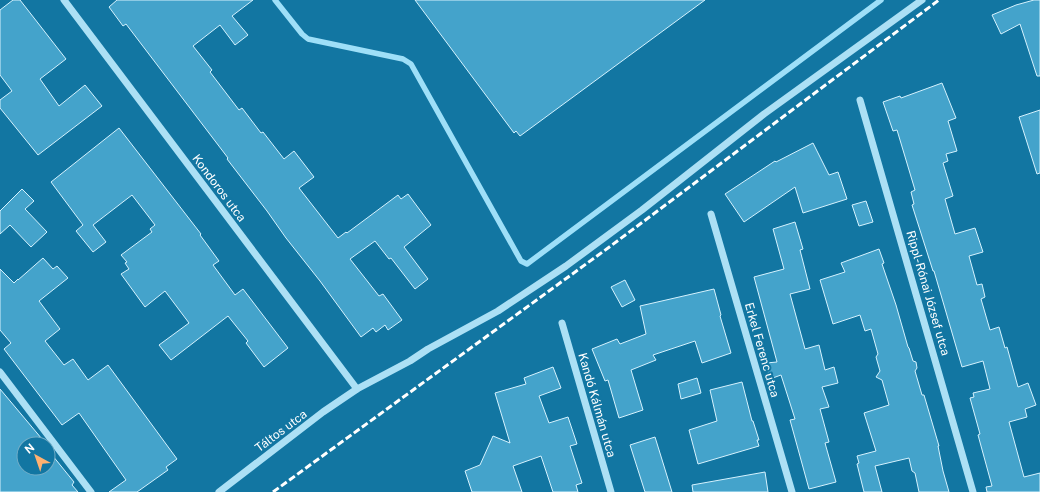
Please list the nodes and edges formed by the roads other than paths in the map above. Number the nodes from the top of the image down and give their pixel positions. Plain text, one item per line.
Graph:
1 (64, 0) edge
2 (922, 0) edge
3 (860, 100) dead end
4 (711, 214) dead end
5 (562, 324) dead end
6 (0, 372) edge
7 (357, 389) junction
8 (91, 492) edge
9 (219, 492) edge
10 (611, 492) edge
11 (792, 492) edge
12 (973, 492) edge

1 - 7 street, Kondoros utca
2 - 7 street, Táltos utca
3 - 12 street, Rippl-Rónai József utca
4 - 11 street, Erkel Ferenc utca
5 - 10 street, Kandó Kálmán utca
6 - 8 street
7 - 9 street, Táltos utca

